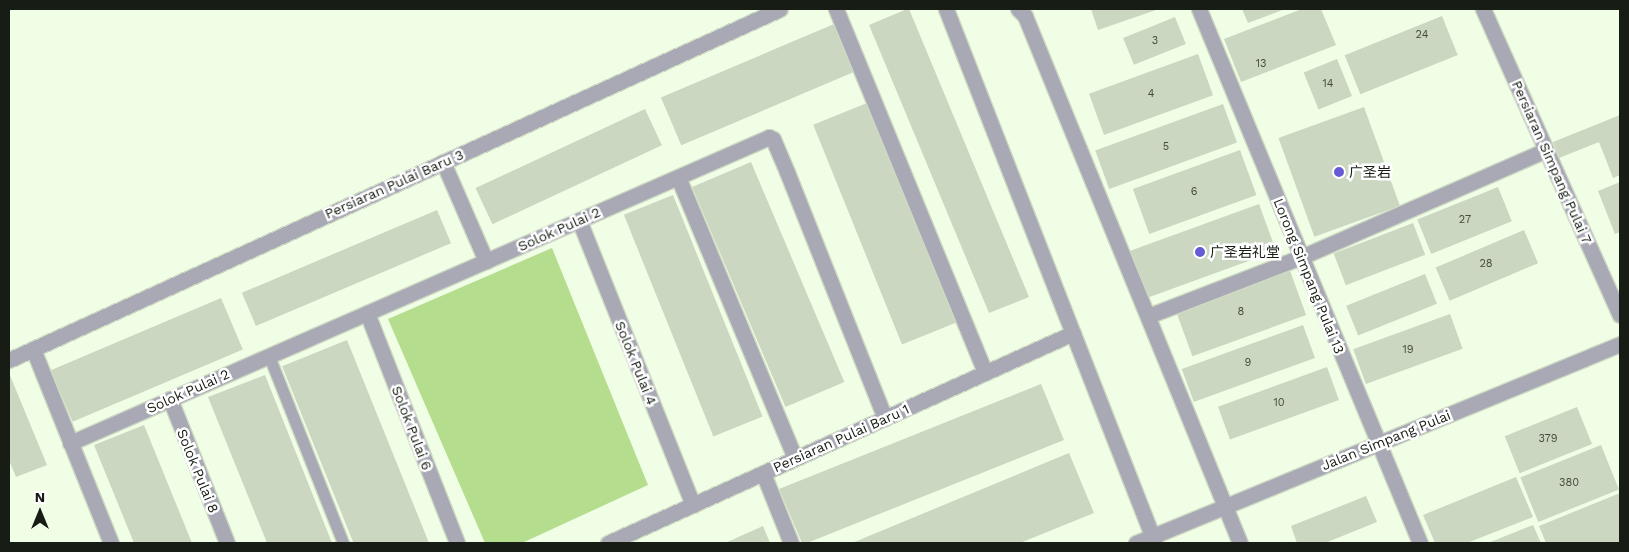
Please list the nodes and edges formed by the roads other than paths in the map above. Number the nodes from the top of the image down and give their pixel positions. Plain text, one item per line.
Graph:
1 (780, 9) edge
2 (836, 9) edge
3 (946, 9) edge
4 (1018, 9) edge
5 (1200, 9) edge
6 (1483, 9) edge
7 (1546, 150) junction
8 (443, 162) junction
9 (678, 177) junction
10 (579, 220) junction
11 (1301, 257) junction
12 (486, 261) junction
13 (367, 313) junction
14 (1620, 315) edge
15 (1148, 316) junction
16 (1073, 333) junction
17 (1620, 344) edge
18 (33, 349) junction
19 (269, 356) junction
20 (9, 360) edge
21 (985, 372) junction
22 (170, 399) junction
23 (885, 418) junction
24 (70, 443) junction
25 (1377, 444) junction
26 (796, 458) junction
27 (763, 473) junction
28 (693, 505) junction
29 (1226, 505) junction
30 (1154, 540) edge
31 (111, 543) edge
32 (227, 543) edge
33 (342, 543) edge
34 (457, 543) edge
35 (608, 543) edge
36 (791, 543) edge
37 (1136, 543) edge
38 (1240, 543) edge
39 (1420, 543) edge

1 - 8 street, Persiaran Pulai Baru 3
2 - 21 street
3 - 16 street
4 - 15 street
5 - 11 street, Lorong Simpang Pulai 13
6 - 7 street, Persiaran Simpang Pulai 7
7 - 11 street
7 - 14 street, Persiaran Simpang Pulai 7
8 - 12 street
8 - 18 street, Persiaran Pulai Baru 3
9 - 10 street, Solok Pulai 2
9 - 23 street, Solok Pulai 2
9 - 26 street
10 - 12 street, Solok Pulai 2
10 - 28 street, Solok Pulai 4
11 - 15 street
11 - 25 street, Lorong Simpang Pulai 13
12 - 13 street, Solok Pulai 2
13 - 19 street, Solok Pulai 2
13 - 34 street, Solok Pulai 6
15 - 29 street
16 - 21 street, Persiaran Pulai Baru 1
16 - 30 street
17 - 25 street, Jalan Simpang Pulai
18 - 20 street, Persiaran Pulai Baru 3
18 - 24 street
19 - 22 street, Solok Pulai 2
19 - 33 lane
21 - 23 street, Persiaran Pulai Baru 1
22 - 24 street, Solok Pulai 2
22 - 32 street, Solok Pulai 8
23 - 26 street, Persiaran Pulai Baru 1
24 - 31 street
25 - 29 street, Jalan Simpang Pulai
25 - 39 street, Lorong Simpang Pulai 13
26 - 27 street, Persiaran Pulai Baru 1
27 - 28 street, Persiaran Pulai Baru 1
27 - 36 street
28 - 35 street, Persiaran Pulai Baru 1
29 - 30 street, Jalan Simpang Pulai
29 - 38 street
30 - 37 street, Jalan Simpang Pulai

